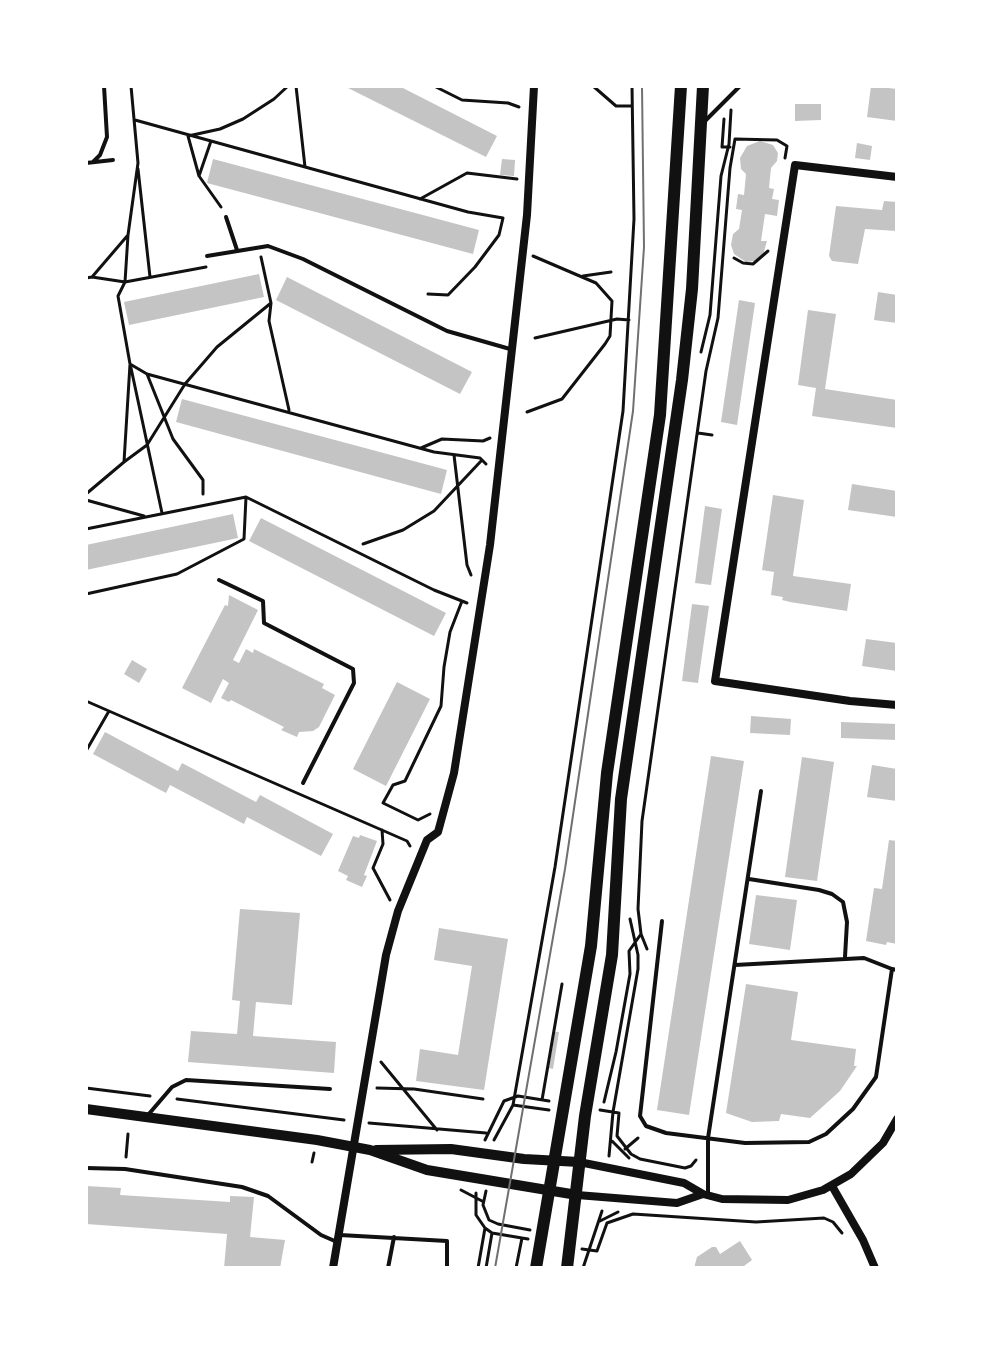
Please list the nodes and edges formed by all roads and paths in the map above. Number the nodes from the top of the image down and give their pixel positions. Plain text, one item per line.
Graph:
1 (104, 86) edge
2 (131, 86) edge
3 (288, 86) edge
4 (296, 86) edge
5 (434, 86) edge
6 (534, 86) edge
7 (593, 86) edge
8 (632, 86) edge
9 (681, 86) edge
10 (703, 86) edge
11 (740, 86) edge
12 (731, 96) junction
13 (724, 102) junction
14 (632, 106) junction
15 (524, 109) dead end
16 (135, 120) junction
17 (702, 124) junction
18 (188, 136) junction
19 (211, 141) junction
20 (728, 147) junction
21 (734, 147) junction
22 (113, 160) dead end
23 (785, 161) dead end
24 (93, 162) junction
25 (86, 163) edge
26 (138, 163) junction
27 (305, 167) junction
28 (199, 176) junction
29 (897, 177) edge
30 (517, 191) dead end
31 (420, 199) junction
32 (226, 217) joint
33 (128, 235) junction
34 (770, 240) dead end
35 (237, 250) junction
36 (207, 256) dead end
37 (532, 256) dead end
38 (261, 257) dead end
39 (734, 258) dead end
40 (205, 267) dead end
41 (611, 272) dead end
42 (581, 276) junction
43 (150, 277) junction
44 (89, 278) edge
45 (125, 282) junction
46 (428, 294) dead end
47 (271, 303) junction
48 (630, 320) junction
49 (610, 321) junction
50 (535, 338) dead end
51 (513, 350) junction
52 (699, 360) dead end
53 (130, 364) junction
54 (147, 374) junction
55 (185, 384) junction
56 (289, 411) junction
57 (527, 412) dead end
58 (164, 417) junction
59 (698, 433) junction
60 (712, 435) dead end
61 (492, 437) dead end
62 (147, 445) junction
63 (421, 448) junction
64 (454, 455) junction
65 (482, 460) junction
66 (124, 462) junction
67 (488, 466) dead end
68 (458, 488) junction
69 (203, 494) dead end
70 (86, 497) edge
71 (246, 497) junction
72 (162, 514) junction
73 (147, 517) junction
74 (86, 529) edge
75 (363, 544) dead end
76 (475, 564) dead end
77 (219, 580) dead end
78 (86, 594) edge
79 (462, 601) junction
80 (468, 603) dead end
81 (86, 701) edge
82 (897, 705) edge
83 (109, 711) junction
84 (86, 751) edge
85 (303, 783) dead end
86 (761, 791) dead end
87 (431, 813) dead end
88 (382, 830) junction
89 (414, 854) dead end
90 (748, 879) junction
91 (393, 905) dead end
92 (630, 911) dead end
93 (662, 921) dead end
94 (641, 934) junction
95 (635, 943) junction
96 (647, 948) dead end
97 (845, 957) junction
98 (735, 965) junction
99 (894, 970) edge
100 (562, 984) dead end
101 (376, 1073) dead end
102 (86, 1088) edge
103 (374, 1088) dead end
104 (330, 1089) dead end
105 (403, 1089) junction
106 (515, 1096) junction
107 (163, 1098) junction
108 (483, 1099) dead end
109 (542, 1100) junction
110 (549, 1101) dead end
111 (513, 1105) junction
112 (86, 1109) edge
113 (594, 1109) dead end
114 (547, 1110) dead end
115 (602, 1110) junction
116 (613, 1112) junction
117 (369, 1113) dead end
118 (148, 1115) junction
119 (897, 1119) edge
120 (602, 1120) dead end
121 (347, 1121) dead end
122 (612, 1121) junction
123 (437, 1130) junction
124 (486, 1133) junction
125 (128, 1134) dead end
126 (638, 1138) dead end
127 (708, 1138) junction
128 (610, 1139) junction
129 (619, 1141) junction
130 (353, 1147) junction
131 (484, 1147) dead end
132 (619, 1147) junction
133 (493, 1148) dead end
134 (625, 1149) junction
135 (315, 1150) dead end
136 (370, 1150) junction
137 (609, 1153) dead end
138 (697, 1156) dead end
139 (618, 1157) dead end
140 (554, 1161) junction
141 (312, 1162) dead end
142 (579, 1162) junction
143 (86, 1168) edge
144 (125, 1169) junction
145 (646, 1175) junction
146 (832, 1186) junction
147 (476, 1190) dead end
148 (549, 1190) junction
149 (486, 1191) dead end
150 (577, 1195) junction
151 (705, 1195) junction
152 (602, 1210) dead end
153 (485, 1228) junction
154 (533, 1230) dead end
155 (492, 1233) junction
156 (842, 1233) dead end
157 (394, 1237) junction
158 (522, 1238) junction
159 (337, 1239) junction
160 (532, 1240) dead end
161 (578, 1248) dead end
162 (589, 1250) junction
163 (333, 1268) edge
164 (388, 1268) edge
165 (447, 1268) edge
166 (478, 1268) edge
167 (486, 1268) edge
168 (516, 1268) edge
169 (536, 1268) edge
170 (567, 1268) edge
171 (583, 1268) edge
172 (875, 1268) edge

1 - 24 lane
2 - 16 path
3 - 18 path
4 - 27 path
5 - 15 path
6 - 51 street
7 - 14 path
8 - 14 path
9 - 140 main road
10 - 17 main road
11 - 12 lane
12 - 13 lane
12 - 20 path
13 - 17 lane
13 - 20 path
14 - 48 path
16 - 18 path
16 - 26 path
17 - 142 main road
18 - 19 path
18 - 28 path
19 - 27 path
19 - 28 path
20 - 21 path
20 - 52 path
21 - 23 path
21 - 59 path
22 - 24 lane
24 - 25 lane
26 - 33 path
26 - 43 path
27 - 31 path
28 - 32 path
29 - 82 street
30 - 31 path
31 - 46 path
32 - 35 lane
33 - 44 path
33 - 45 path
34 - 39 path
35 - 36 lane
35 - 51 lane
37 - 42 path
38 - 47 path
40 - 43 path
41 - 42 path
42 - 49 path
43 - 45 path
44 - 45 path
45 - 53 path
47 - 55 path
47 - 56 path
48 - 49 path
48 - 106 path
49 - 50 path
49 - 57 path
51 - 130 street
53 - 54 path
53 - 62 path
53 - 66 path
54 - 55 path
54 - 58 path
55 - 56 path
55 - 58 path
56 - 63 path
58 - 62 path
58 - 69 path
59 - 60 path
59 - 94 path
61 - 63 path
62 - 66 path
62 - 72 path
63 - 64 path
64 - 65 path
64 - 68 path
65 - 67 path
65 - 68 path
66 - 70 path
68 - 75 path
68 - 76 path
70 - 73 path
71 - 72 path
71 - 78 path
71 - 79 path
72 - 73 path
73 - 74 path
77 - 85 lane
79 - 80 path
79 - 87 path
81 - 83 path
83 - 84 path
83 - 88 path
86 - 90 lane
88 - 89 path
88 - 91 path
90 - 97 lane
90 - 98 lane
92 - 95 path
93 - 127 lane
94 - 95 path
94 - 96 path
95 - 115 path
95 - 116 path
97 - 98 lane
97 - 99 lane
98 - 127 lane
99 - 127 lane
100 - 109 path
101 - 105 path
102 - 107 path
103 - 105 path
104 - 107 lane
105 - 108 path
105 - 123 path
106 - 109 path
106 - 111 path
106 - 124 path
107 - 118 lane
107 - 121 path
109 - 110 path
111 - 114 path
111 - 133 path
112 - 118 street
113 - 115 path
115 - 116 path
116 - 122 path
116 - 129 path
117 - 123 path
118 - 130 street
119 - 146 street
120 - 122 path
122 - 128 path
123 - 124 path
124 - 131 path
125 - 144 path
126 - 134 path
127 - 151 lane
128 - 132 path
128 - 137 path
129 - 132 path
129 - 134 path
130 - 136 street
130 - 159 street
132 - 139 path
132 - 145 path
134 - 138 path
135 - 141 path
136 - 140 street
136 - 148 street
140 - 142 street
140 - 148 main road
142 - 145 street
142 - 150 main road
143 - 144 lane
144 - 159 lane
145 - 151 street
146 - 151 street
146 - 172 street
147 - 153 path
148 - 150 street
148 - 169 main road
149 - 154 path
150 - 151 street
150 - 170 main road
152 - 162 path
153 - 155 path
153 - 166 path
155 - 158 path
155 - 167 path
156 - 162 path
157 - 159 lane
157 - 164 lane
157 - 165 lane
158 - 160 path
158 - 168 path
159 - 163 street
161 - 162 path
162 - 171 path

